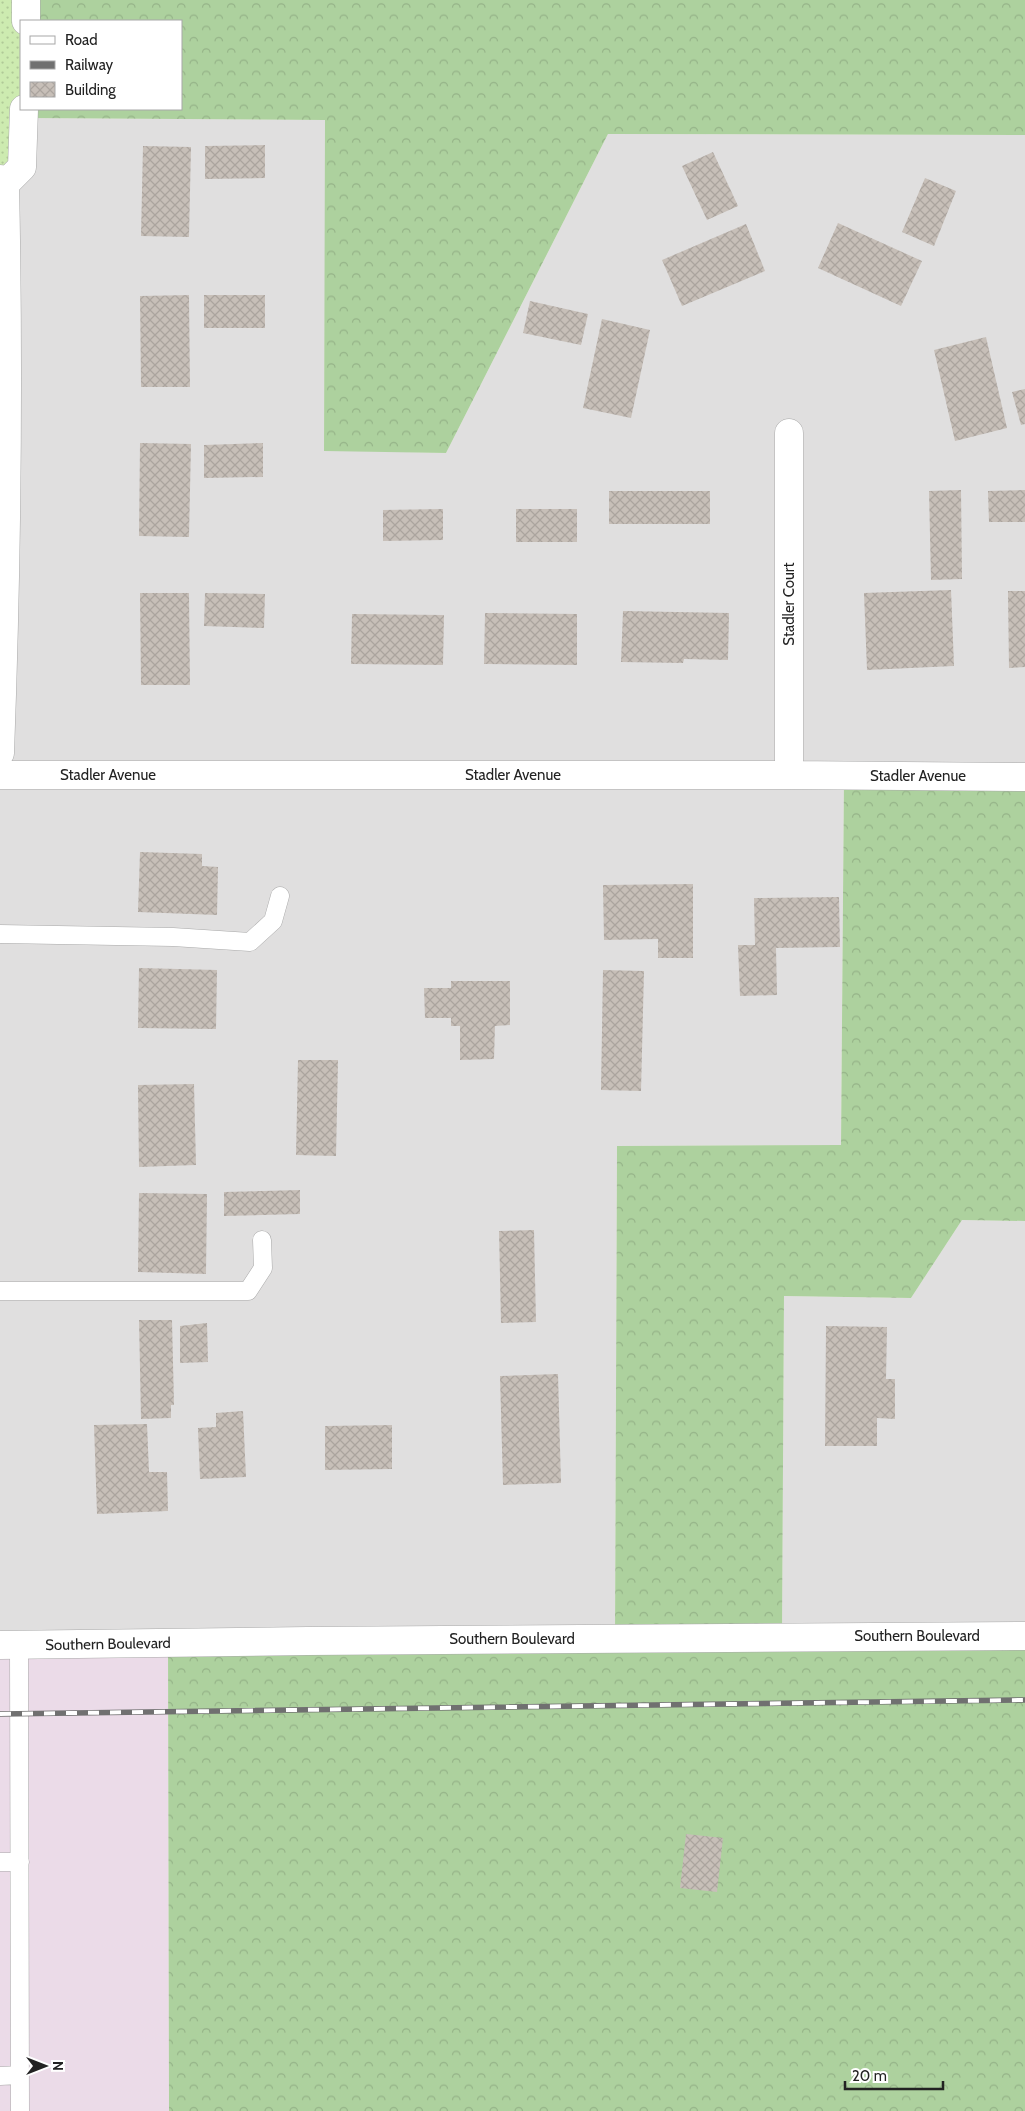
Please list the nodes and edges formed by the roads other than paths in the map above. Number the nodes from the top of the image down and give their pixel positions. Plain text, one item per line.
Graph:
1 (26, 0) edge
2 (26, 20) edge
3 (24, 110) edge
4 (2, 182) edge
5 (789, 433) dead end
6 (0, 753) edge
7 (0, 775) edge
8 (789, 775) junction
9 (1025, 777) edge
10 (280, 896) dead end
11 (0, 934) edge
12 (262, 1240) dead end
13 (0, 1291) edge
14 (1025, 1636) edge
15 (10, 1646) edge
16 (0, 1862) edge
17 (20, 1862) junction
18 (20, 2075) junction
19 (0, 2076) edge
20 (20, 2111) edge

1 - 2 street
3 - 4 street
4 - 6 street
5 - 8 street, Stadler Court
7 - 8 street, Stadler Avenue
8 - 9 street, Stadler Avenue
10 - 11 lane
12 - 13 lane
14 - 15 street, Southern Boulevard
15 - 17 lane
16 - 17 lane
17 - 18 lane
18 - 19 lane
18 - 20 lane

